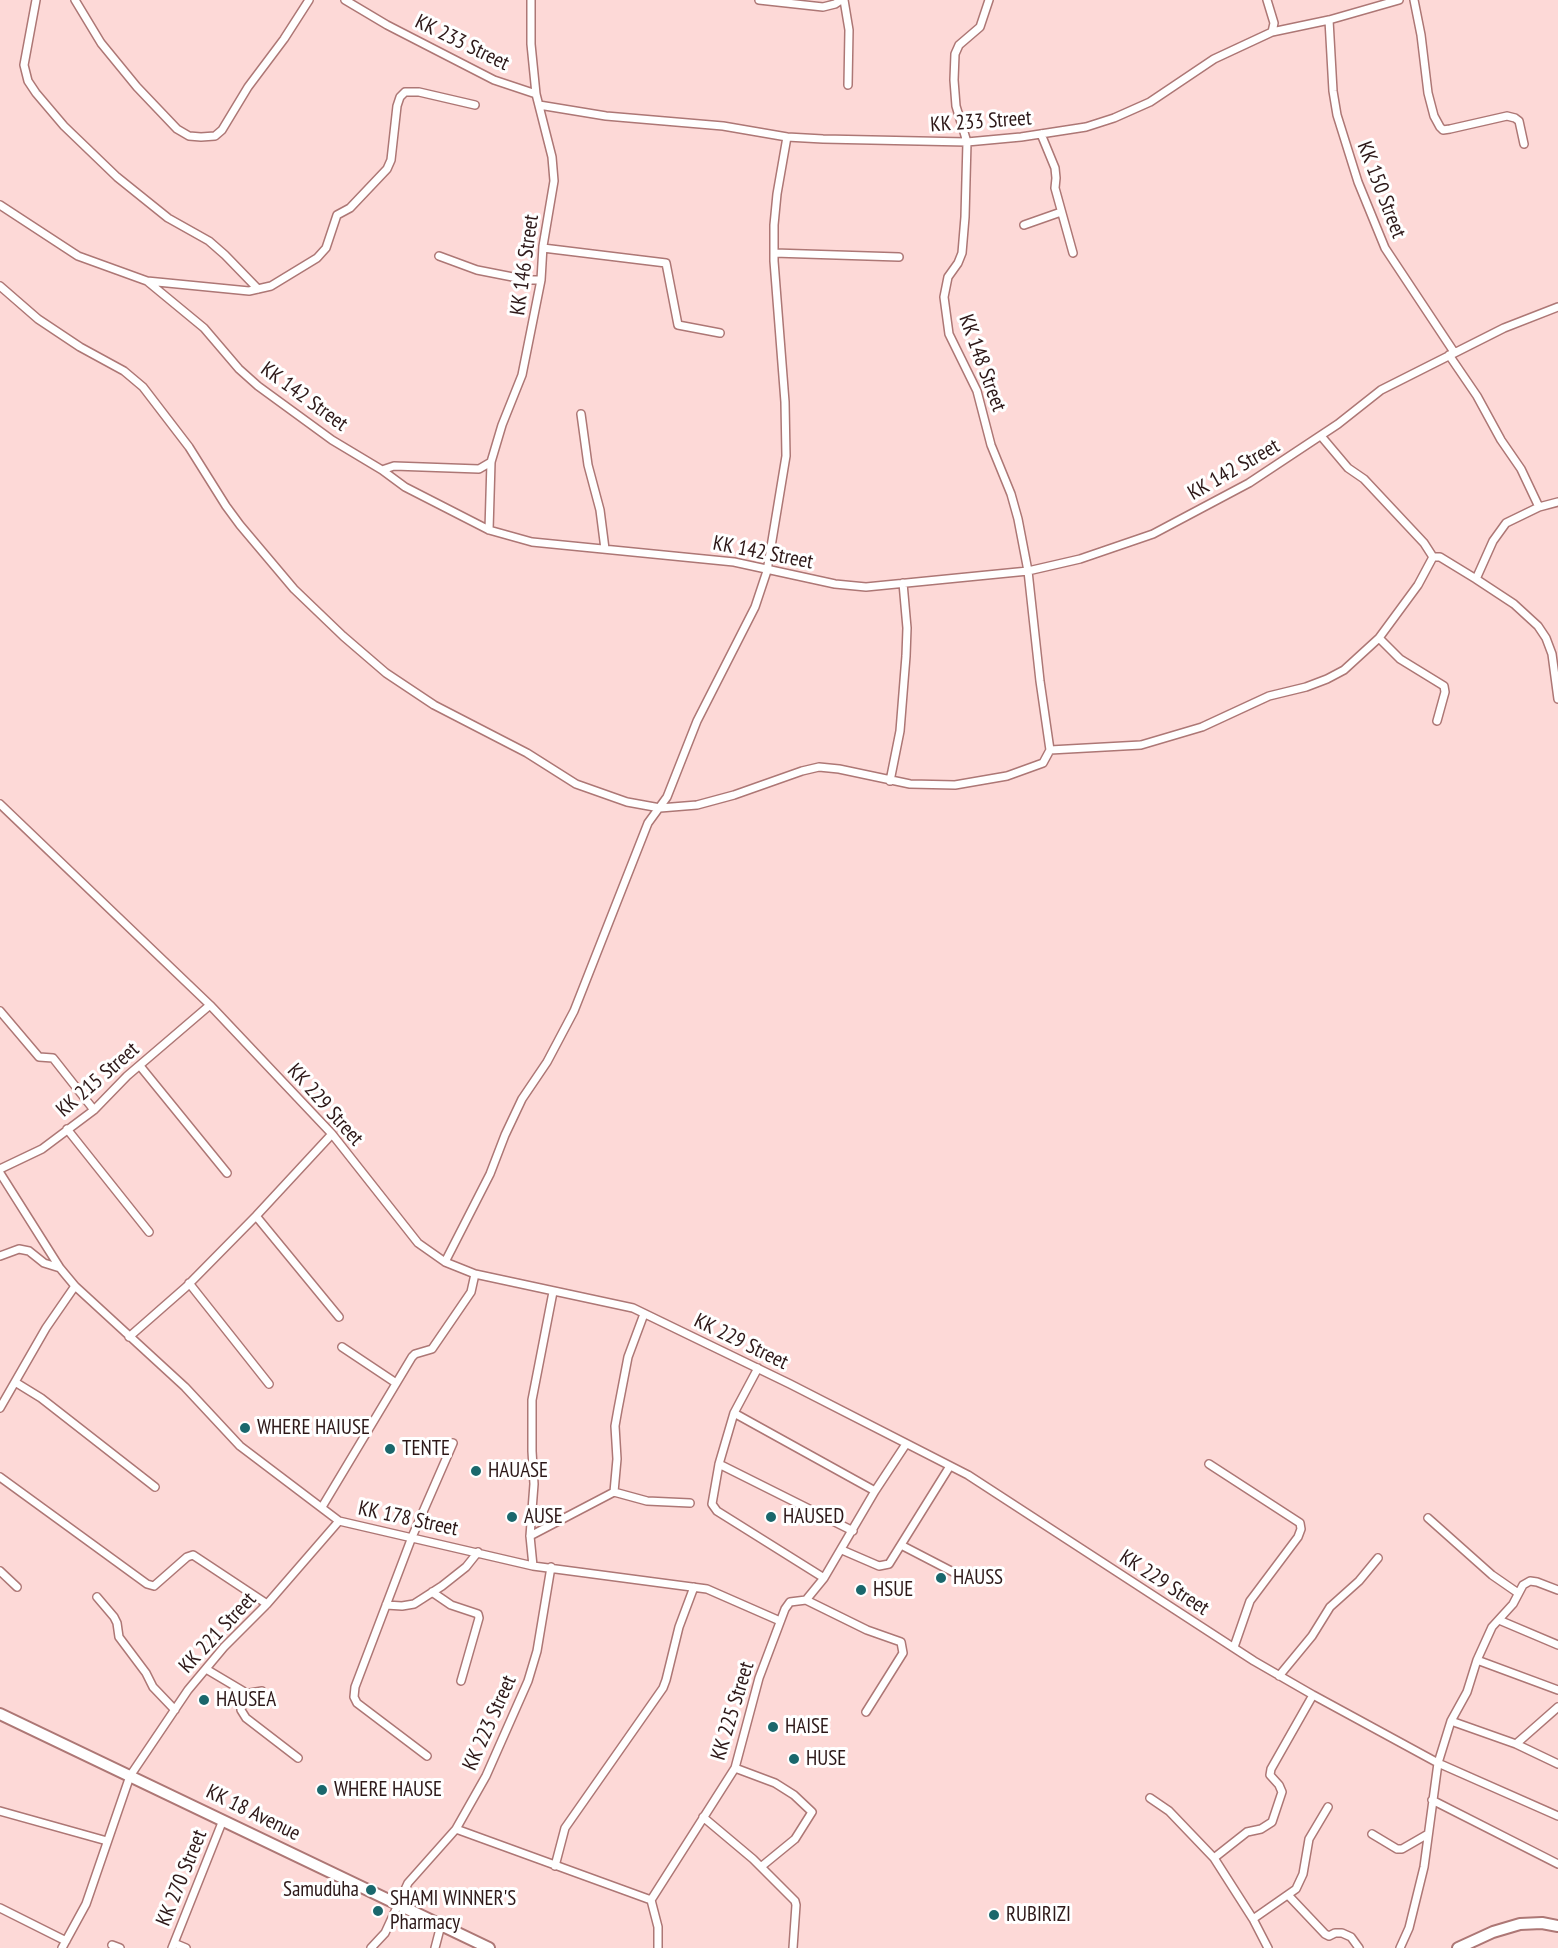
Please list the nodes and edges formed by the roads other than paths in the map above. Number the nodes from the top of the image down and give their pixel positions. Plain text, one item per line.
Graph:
1 (36, 0) edge
2 (75, 0) edge
3 (309, 0) edge
4 (345, 0) edge
5 (531, 0) edge
6 (759, 0) edge
7 (843, 0) edge
8 (988, 0) edge
9 (1267, 0) edge
10 (1399, 0) edge
11 (1414, 0) edge
12 (1329, 20) junction
13 (1272, 32) junction
14 (848, 85) dead end
15 (536, 94) junction
16 (475, 105) dead end
17 (539, 105) junction
18 (1041, 134) junction
19 (787, 136) junction
20 (968, 142) junction
21 (1524, 144) dead end
22 (0, 205) edge
23 (1061, 212) junction
24 (1024, 225) dead end
25 (543, 248) junction
26 (774, 253) junction
27 (1074, 253) dead end
28 (439, 256) dead end
29 (899, 256) dead end
30 (541, 279) junction
31 (147, 281) junction
32 (0, 286) edge
33 (258, 289) junction
34 (1558, 308) edge
35 (720, 333) dead end
36 (1452, 353) junction
37 (581, 414) dead end
38 (1321, 436) junction
39 (491, 462) junction
40 (382, 470) junction
41 (1558, 502) edge
42 (1539, 507) junction
43 (489, 530) junction
44 (605, 549) junction
45 (1433, 557) junction
46 (767, 570) junction
47 (1028, 571) junction
48 (1476, 579) junction
49 (903, 583) junction
50 (1379, 638) junction
51 (1558, 699) edge
52 (1437, 721) dead end
53 (1050, 750) junction
54 (890, 781) junction
55 (0, 804) edge
56 (660, 808) junction
57 (210, 1005) junction
58 (0, 1011) edge
59 (140, 1066) junction
60 (94, 1110) junction
61 (67, 1130) junction
62 (332, 1134) junction
63 (0, 1171) edge
64 (227, 1173) dead end
65 (256, 1216) junction
66 (149, 1232) dead end
67 (0, 1256) edge
68 (445, 1262) junction
69 (60, 1268) junction
70 (475, 1274) junction
71 (189, 1283) junction
72 (75, 1286) junction
73 (553, 1292) junction
74 (644, 1314) junction
75 (339, 1317) dead end
76 (129, 1337) junction
77 (342, 1347) dead end
78 (758, 1368) junction
79 (15, 1382) junction
80 (396, 1383) junction
81 (269, 1384) dead end
82 (0, 1408) edge
83 (734, 1413) junction
84 (453, 1443) dead end
85 (906, 1444) junction
86 (719, 1464) junction
87 (1209, 1464) dead end
88 (950, 1466) junction
89 (0, 1477) edge
90 (155, 1487) dead end
91 (875, 1491) junction
92 (615, 1492) junction
93 (690, 1503) dead end
94 (322, 1507) junction
95 (1428, 1518) dead end
96 (339, 1521) junction
97 (853, 1532) junction
98 (530, 1536) junction
99 (412, 1537) junction
100 (901, 1545) junction
101 (842, 1550) junction
102 (478, 1552) junction
103 (1378, 1558) dead end
104 (533, 1566) junction
105 (550, 1567) junction
106 (0, 1571) edge
107 (955, 1574) dead end
108 (824, 1578) junction
109 (17, 1587) dead end
110 (694, 1587) junction
111 (1558, 1590) edge
112 (432, 1592) junction
113 (1518, 1593) junction
114 (97, 1597) dead end
115 (806, 1600) junction
116 (267, 1604) junction
117 (386, 1605) junction
118 (1499, 1620) junction
119 (780, 1621) junction
120 (1558, 1645) edge
121 (1234, 1647) junction
122 (1477, 1660) junction
123 (206, 1669) junction
124 (1279, 1676) junction
125 (461, 1681) dead end
126 (1558, 1690) edge
127 (262, 1691) dead end
128 (244, 1694) junction
129 (1312, 1695) junction
130 (1558, 1707) edge
131 (175, 1710) junction
132 (866, 1712) dead end
133 (0, 1714) edge
134 (1451, 1721) junction
135 (1516, 1744) junction
136 (427, 1756) dead end
137 (298, 1758) dead end
138 (1438, 1763) junction
139 (1558, 1764) edge
140 (735, 1768) junction
141 (130, 1776) junction
142 (1150, 1798) dead end
143 (1432, 1800) junction
144 (1328, 1807) dead end
145 (0, 1811) edge
146 (1558, 1816) edge
147 (703, 1817) junction
148 (223, 1820) junction
149 (456, 1829) junction
150 (1372, 1834) dead end
151 (1428, 1834) junction
152 (107, 1841) junction
153 (1214, 1858) junction
154 (1558, 1864) edge
155 (555, 1866) junction
156 (762, 1866) junction
157 (1288, 1895) junction
158 (651, 1900) junction
159 (399, 1905) junction
160 (0, 1908) edge
161 (1253, 1919) junction
162 (441, 1925) junction
163 (1558, 1926) edge
164 (64, 1944) edge
165 (112, 1945) dead end
166 (173, 1945) edge
167 (120, 1948) edge
168 (186, 1948) edge
169 (371, 1948) edge
170 (435, 1948) edge
171 (489, 1948) edge
172 (658, 1948) edge
173 (793, 1948) edge
174 (1268, 1948) edge
175 (1359, 1948) edge
176 (1400, 1948) edge
177 (1458, 1948) edge

1 - 33 street
2 - 3 street
4 - 15 street, KK 233 Street
5 - 15 street, KK 146 Street
6 - 7 street
7 - 14 street
8 - 20 street, KK 148 Street
9 - 13 street
10 - 12 street, KK 233 Street
11 - 21 street
12 - 13 street, KK 233 Street
12 - 36 street, KK 150 Street
13 - 18 street, KK 233 Street
15 - 17 street, KK 146 Street
16 - 33 street
17 - 19 street, KK 233 Street
17 - 25 street, KK 146 Street
18 - 20 street, KK 233 Street
18 - 23 street
19 - 20 street, KK 233 Street
19 - 26 street
20 - 47 street, KK 148 Street
22 - 31 street, KK 142 Street
23 - 24 street
23 - 27 street
25 - 30 street, KK 146 Street
25 - 35 street
26 - 29 street
26 - 46 street
28 - 30 street
30 - 39 street, KK 146 Street
31 - 33 street
31 - 40 street, KK 142 Street
32 - 56 street
34 - 36 street, KK 142 Street
36 - 38 street, KK 142 Street
36 - 42 street, KK 150 Street
37 - 44 street
38 - 45 street
38 - 47 street, KK 142 Street
39 - 40 street
39 - 43 street, KK 146 Street
40 - 43 street, KK 142 Street
41 - 42 street
42 - 48 street
43 - 44 street, KK 142 Street
44 - 46 street, KK 142 Street
45 - 48 street
45 - 50 street
46 - 49 street, KK 142 Street
46 - 56 street
47 - 49 street, KK 142 Street
47 - 53 street, KK 148 Street
48 - 51 street
49 - 54 street
50 - 52 street
50 - 53 street
53 - 54 street
54 - 56 street
55 - 57 street, KK 229 Street
56 - 68 street
57 - 59 street, KK 215 Street
57 - 62 street, KK 229 Street
58 - 60 street
59 - 60 street, KK 215 Street
59 - 64 street
60 - 61 street, KK 215 Street
61 - 63 street, KK 215 Street
61 - 66 street
62 - 65 street
62 - 68 street, KK 229 Street
63 - 69 street
65 - 71 street
65 - 75 street
67 - 69 street, KK 178 Street
68 - 70 street, KK 229 Street
69 - 72 street, KK 178 Street
70 - 73 street, KK 229 Street
70 - 80 street
71 - 76 street
71 - 81 street
72 - 76 street, KK 178 Street
72 - 79 street
73 - 74 street, KK 229 Street
73 - 98 street
74 - 78 street, KK 229 Street
74 - 92 street
76 - 94 street, KK 178 Street
77 - 80 street
78 - 83 street
78 - 85 street, KK 229 Street
79 - 82 street
79 - 90 street
80 - 94 street
83 - 86 street
83 - 91 street
84 - 99 street
85 - 88 street, KK 229 Street
85 - 91 street, KK 225 Street
86 - 97 street
86 - 108 street
87 - 121 street
88 - 100 street
88 - 121 street, KK 229 Street
89 - 116 street
91 - 97 street, KK 225 Street
92 - 93 street
92 - 98 street
94 - 96 street, KK 178 Street
95 - 113 street
96 - 99 street, KK 178 Street
96 - 116 street, KK 221 Street
97 - 101 street, KK 225 Street
98 - 104 street
99 - 102 street, KK 178 Street
99 - 117 street
100 - 101 street
100 - 107 street
101 - 108 street, KK 225 Street
102 - 104 street, KK 178 Street
102 - 112 street
103 - 124 street
104 - 105 street, KK 178 Street
105 - 110 street, KK 178 Street
105 - 149 street, KK 223 Street
106 - 109 street
108 - 115 street, KK 225 Street
110 - 119 street, KK 178 Street
110 - 155 street
111 - 113 street
112 - 117 street
112 - 125 street
113 - 118 street
114 - 131 street
115 - 119 street, KK 225 Street
115 - 132 street
116 - 123 street, KK 221 Street
117 - 136 street
118 - 120 street
118 - 122 street
119 - 140 street, KK 225 Street
121 - 124 street, KK 229 Street
122 - 126 street
122 - 134 street
123 - 128 street
123 - 131 street, KK 221 Street
124 - 129 street, KK 229 Street
127 - 128 street
128 - 137 street
129 - 138 street, KK 229 Street
129 - 153 street
130 - 135 street
131 - 141 street, KK 221 Street
133 - 141 main road, KK 18 Avenue
134 - 135 street
134 - 138 street
135 - 139 street
138 - 143 street
138 - 146 street, KK 229 Street
140 - 147 street, KK 225 Street
140 - 156 street
141 - 148 main road, KK 18 Avenue
141 - 152 street, KK 221 Street
142 - 153 street
143 - 151 street
143 - 154 street
144 - 157 street
145 - 152 street
147 - 156 street
147 - 158 street, KK 225 Street
148 - 159 main road, KK 18 Avenue
148 - 166 street, KK 270 Street
149 - 155 street
149 - 159 street, KK 223 Street
150 - 151 street
151 - 176 street
152 - 164 street, KK 221 Street
153 - 161 street
155 - 158 street
156 - 173 street
157 - 161 street
157 - 175 street
158 - 172 street
159 - 162 main road, KK 18 Avenue
159 - 169 street, KK 223 Street
160 - 164 street
161 - 174 street
162 - 170 street
162 - 171 main road, KK 18 Avenue
163 - 177 main road
165 - 167 street
166 - 168 street

